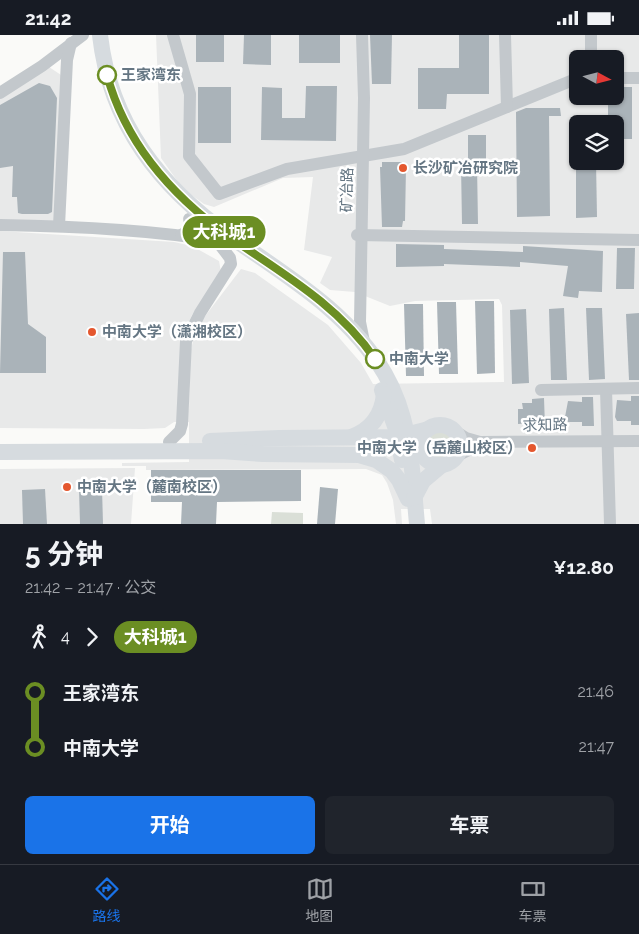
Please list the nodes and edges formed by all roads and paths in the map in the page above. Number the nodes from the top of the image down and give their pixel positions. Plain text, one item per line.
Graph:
1 (83, 35) edge
2 (91, 35) edge
3 (100, 35) edge
4 (172, 35) edge
5 (357, 35) edge
6 (362, 35) edge
7 (505, 35) edge
8 (591, 35) edge
9 (71, 43) junction
10 (592, 50) edge
11 (42, 66) junction
12 (624, 78) edge
13 (639, 78) edge
14 (66, 82) junction
15 (569, 83) edge
16 (0, 93) edge
17 (507, 107) junction
18 (361, 158) junction
19 (189, 219) junction
20 (0, 225) edge
21 (59, 226) junction
22 (181, 235) junction
23 (360, 235) junction
24 (639, 240) edge
25 (217, 241) junction
26 (339, 317) junction
27 (364, 345) junction
28 (639, 388) edge
29 (541, 389) dead end
30 (606, 389) junction
31 (391, 396) junction
32 (440, 429) junction
33 (403, 436) junction
34 (350, 437) junction
35 (639, 441) edge
36 (169, 442) junction
37 (0, 443) edge
38 (608, 444) junction
39 (639, 446) edge
40 (0, 452) edge
41 (359, 455) junction
42 (412, 456) junction
43 (449, 461) junction
44 (411, 499) junction
45 (410, 524) edge
46 (417, 524) edge
47 (610, 524) edge

1 - 9 street
2 - 19 main road
3 - 26 main road
4 - 18 street
5 - 18 street, 矿冶路
6 - 18 street, 矿冶路
7 - 17 street
8 - 10 street
9 - 11 street
9 - 14 street
11 - 14 street
11 - 16 street
12 - 13 street
14 - 21 street
15 - 17 street
17 - 18 street
18 - 23 street, 矿冶路
19 - 22 street
19 - 25 main road
20 - 21 street
21 - 22 street
22 - 25 street
23 - 24 street
23 - 26 street, 矿冶路
23 - 27 street, 矿冶路
25 - 31 main road
25 - 36 street
26 - 27 main road
27 - 31 main road
28 - 30 street
29 - 30 street
30 - 38 street
31 - 32 main road
31 - 33 main road
31 - 34 main road
32 - 33 main road
32 - 38 street, 求知路
32 - 42 main road
32 - 43 main road
33 - 34 main road
33 - 42 main road
34 - 36 main road
35 - 38 street, 求知路
36 - 37 main road
38 - 39 street, 求知路
38 - 43 street, 求知路
38 - 47 street
40 - 41 main road
41 - 42 main road
41 - 44 main road
42 - 43 main road
42 - 44 main road
43 - 44 main road
44 - 45 main road
44 - 46 main road

